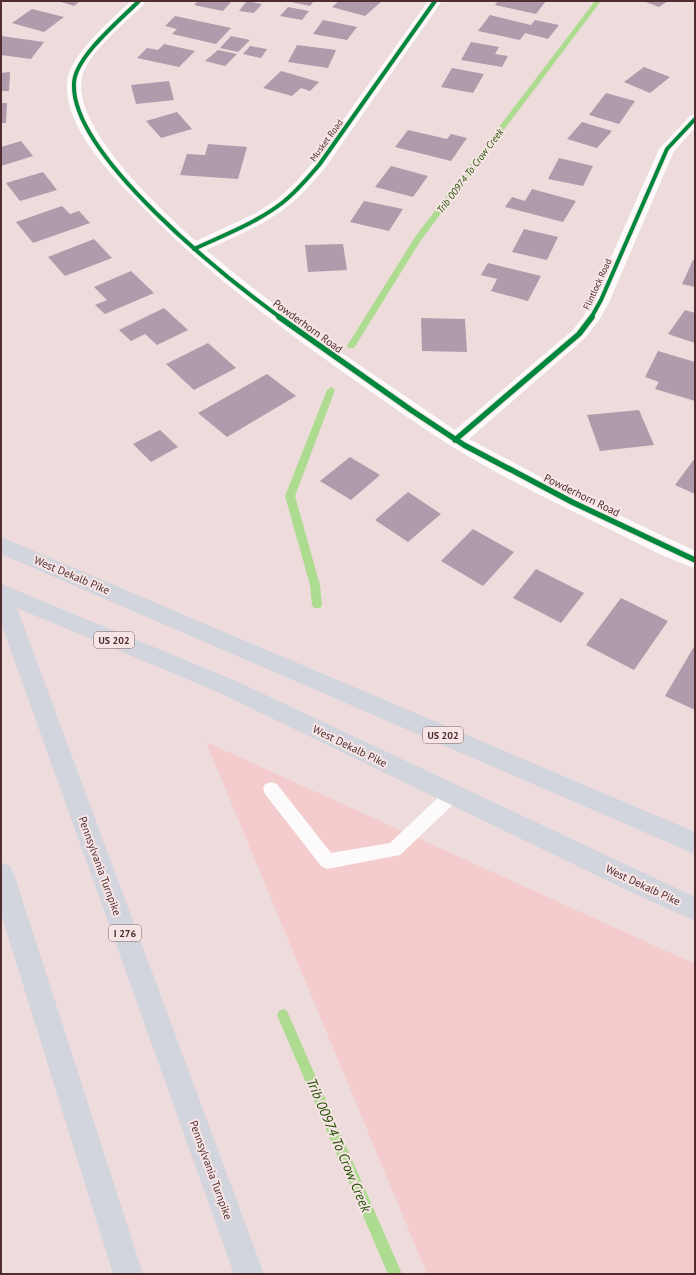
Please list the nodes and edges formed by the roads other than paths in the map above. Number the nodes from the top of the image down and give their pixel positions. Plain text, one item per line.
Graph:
1 (139, 1) edge
2 (435, 1) edge
3 (695, 119) edge
4 (194, 249) junction
5 (455, 440) junction
6 (1, 545) edge
7 (695, 560) edge
8 (1, 592) edge
9 (271, 789) dead end
10 (452, 795) junction
11 (695, 843) edge
12 (1, 874) edge
13 (695, 909) edge
14 (128, 1274) edge
15 (249, 1274) edge

1 - 4 street, Powderhorn Road
2 - 4 street, Musket Road
3 - 5 street, Flintlock Road
4 - 5 street, Powderhorn Road
5 - 7 street, Powderhorn Road
6 - 11 highway, West Dekalb Pike / US 202
8 - 10 highway, West Dekalb Pike / US 202
8 - 15 highway, Pennsylvania Turnpike / I 276
9 - 10 lane
10 - 13 highway, West Dekalb Pike / US 202
12 - 14 highway

